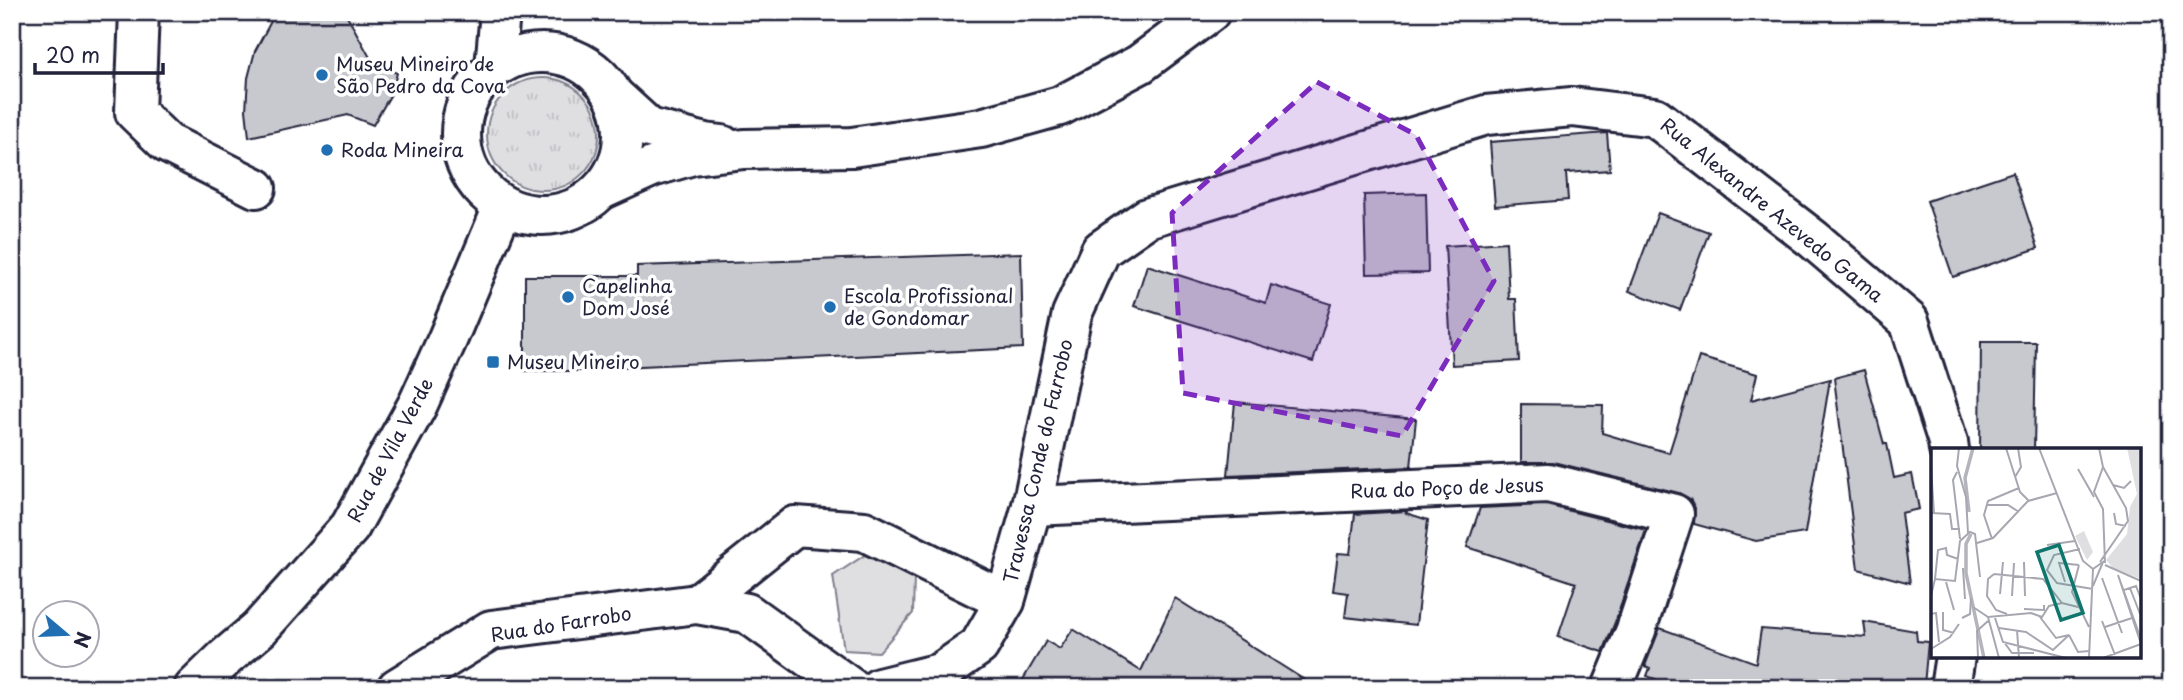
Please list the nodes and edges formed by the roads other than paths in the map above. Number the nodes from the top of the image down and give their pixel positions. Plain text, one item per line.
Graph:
1 (139, 12) edge
2 (500, 12) edge
3 (1210, 12) edge
4 (495, 67) junction
5 (615, 97) junction
6 (744, 149) junction
7 (256, 188) dead end
8 (601, 190) junction
9 (503, 206) junction
10 (1101, 250) joint
11 (1949, 448) edge
12 (1032, 506) junction
13 (1005, 601) junction
14 (697, 604) junction
15 (1955, 658) edge
16 (194, 688) edge
17 (397, 688) edge
18 (851, 688) edge
19 (879, 688) edge
20 (1612, 688) edge
21 (1950, 688) edge

1 - 7 street
2 - 4 street
3 - 6 street
4 - 5 street
4 - 9 street
5 - 6 street
5 - 8 street
6 - 8 street
8 - 9 street
9 - 16 street, Rua de Vila Verde
10 - 11 street, Rua Alexandre Azevedo Gama
10 - 12 street, Travessa Conde do Farrobo
12 - 13 street, Travessa Conde do Farrobo
12 - 20 street, Rua do Poço de Jesus
13 - 14 street
13 - 19 street, Travessa Conde do Farrobo
14 - 17 street, Rua do Farrobo
14 - 18 street, Rua do Farrobo
15 - 21 street

